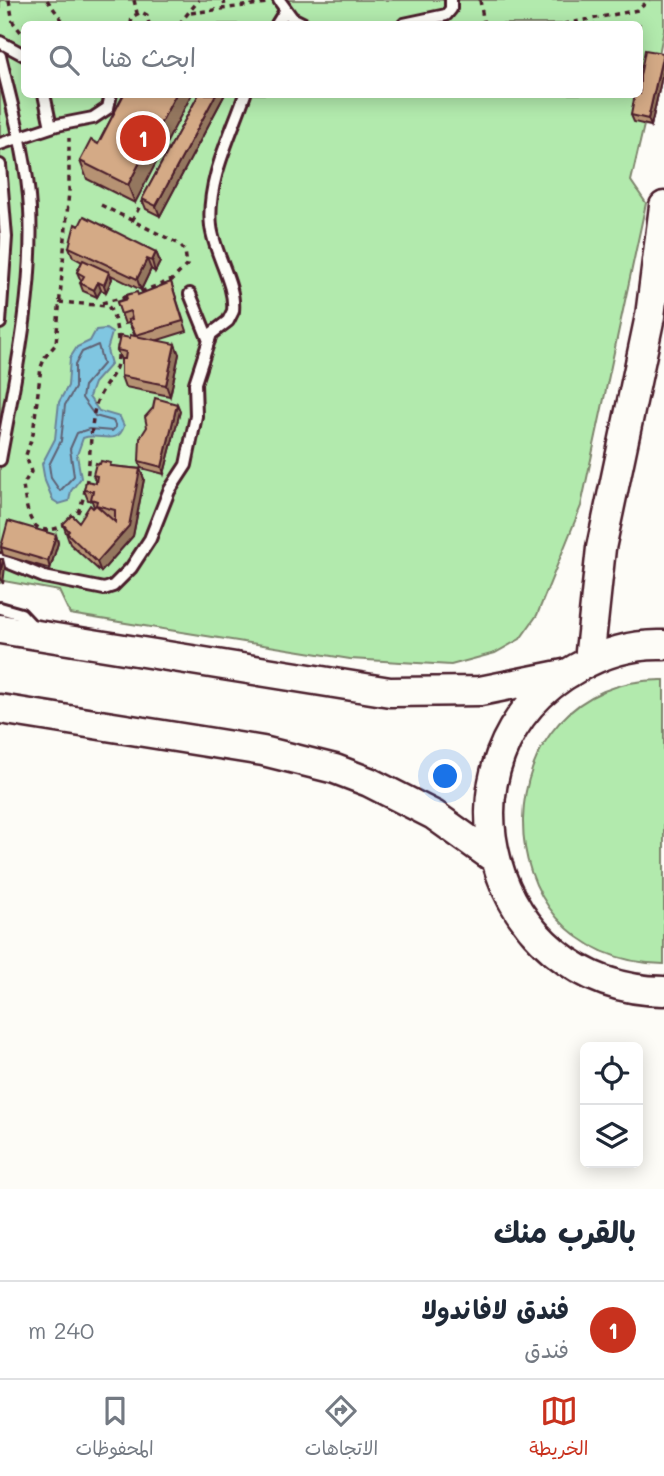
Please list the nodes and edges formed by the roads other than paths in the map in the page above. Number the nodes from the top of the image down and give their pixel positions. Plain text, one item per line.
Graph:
1 (451, 0) edge
2 (281, 4) edge
3 (301, 21) edge
4 (418, 21) edge
5 (0, 41) edge
6 (21, 53) edge
7 (0, 56) edge
8 (45, 98) edge
9 (111, 98) edge
10 (244, 98) edge
11 (51, 127) junction
12 (20, 138) junction
13 (0, 144) edge
14 (0, 165) edge
15 (664, 206) edge
16 (664, 280) edge
17 (190, 294) dead end
18 (650, 316) junction
19 (0, 323) edge
20 (209, 341) junction
21 (0, 460) edge
22 (0, 559) edge
23 (0, 608) edge
24 (0, 629) edge
25 (38, 636) junction
26 (664, 645) edge
27 (579, 667) junction
28 (0, 709) edge
29 (494, 858) junction
30 (664, 990) edge

1 - 4 lane
2 - 3 lane
5 - 6 lane
7 - 12 lane
8 - 11 lane
9 - 11 lane
10 - 20 lane
11 - 12 lane
12 - 13 lane
12 - 21 lane
14 - 19 lane
15 - 18 street
16 - 18 street
17 - 20 lane
18 - 27 street
20 - 22 lane
23 - 25 lane
24 - 25 street
25 - 27 street
26 - 27 street
27 - 29 street
28 - 29 street
29 - 30 street

